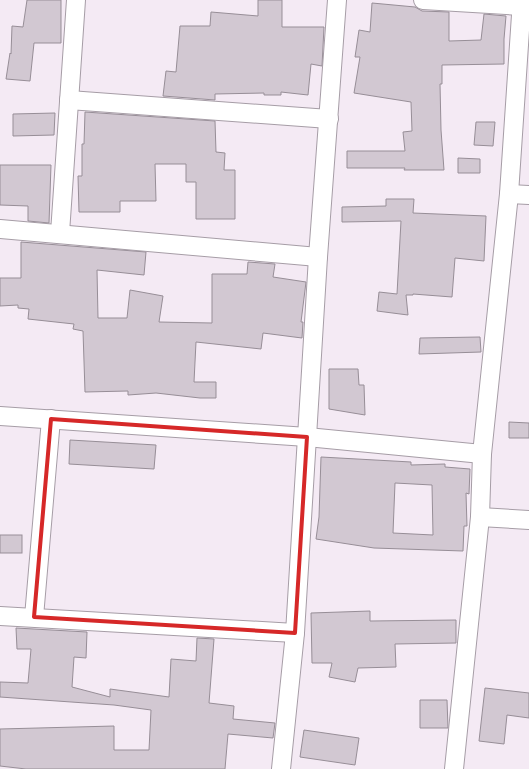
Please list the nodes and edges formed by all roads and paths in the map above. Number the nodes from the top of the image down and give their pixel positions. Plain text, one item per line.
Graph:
1 (76, 0) edge
2 (337, 0) edge
3 (424, 0) edge
4 (522, 3) edge
5 (69, 100) junction
6 (329, 119) junction
7 (509, 194) junction
8 (529, 195) edge
9 (0, 228) edge
10 (60, 233) junction
11 (318, 257) junction
12 (0, 416) edge
13 (52, 419) junction
14 (307, 437) junction
15 (482, 454) junction
16 (480, 517) junction
17 (529, 520) edge
18 (0, 616) edge
19 (34, 617) junction
20 (294, 633) junction
21 (281, 769) edge
22 (454, 769) edge

1 - 5 street
2 - 6 street
3 - 4 street
4 - 7 street
5 - 6 street
5 - 10 street
6 - 11 street
7 - 8 street
7 - 15 street
9 - 10 street
10 - 11 street
11 - 14 street
12 - 13 street
13 - 14 street
13 - 19 street
14 - 15 street
14 - 20 street
15 - 16 street
16 - 17 street
16 - 22 street
18 - 19 street
19 - 20 street
20 - 21 street

